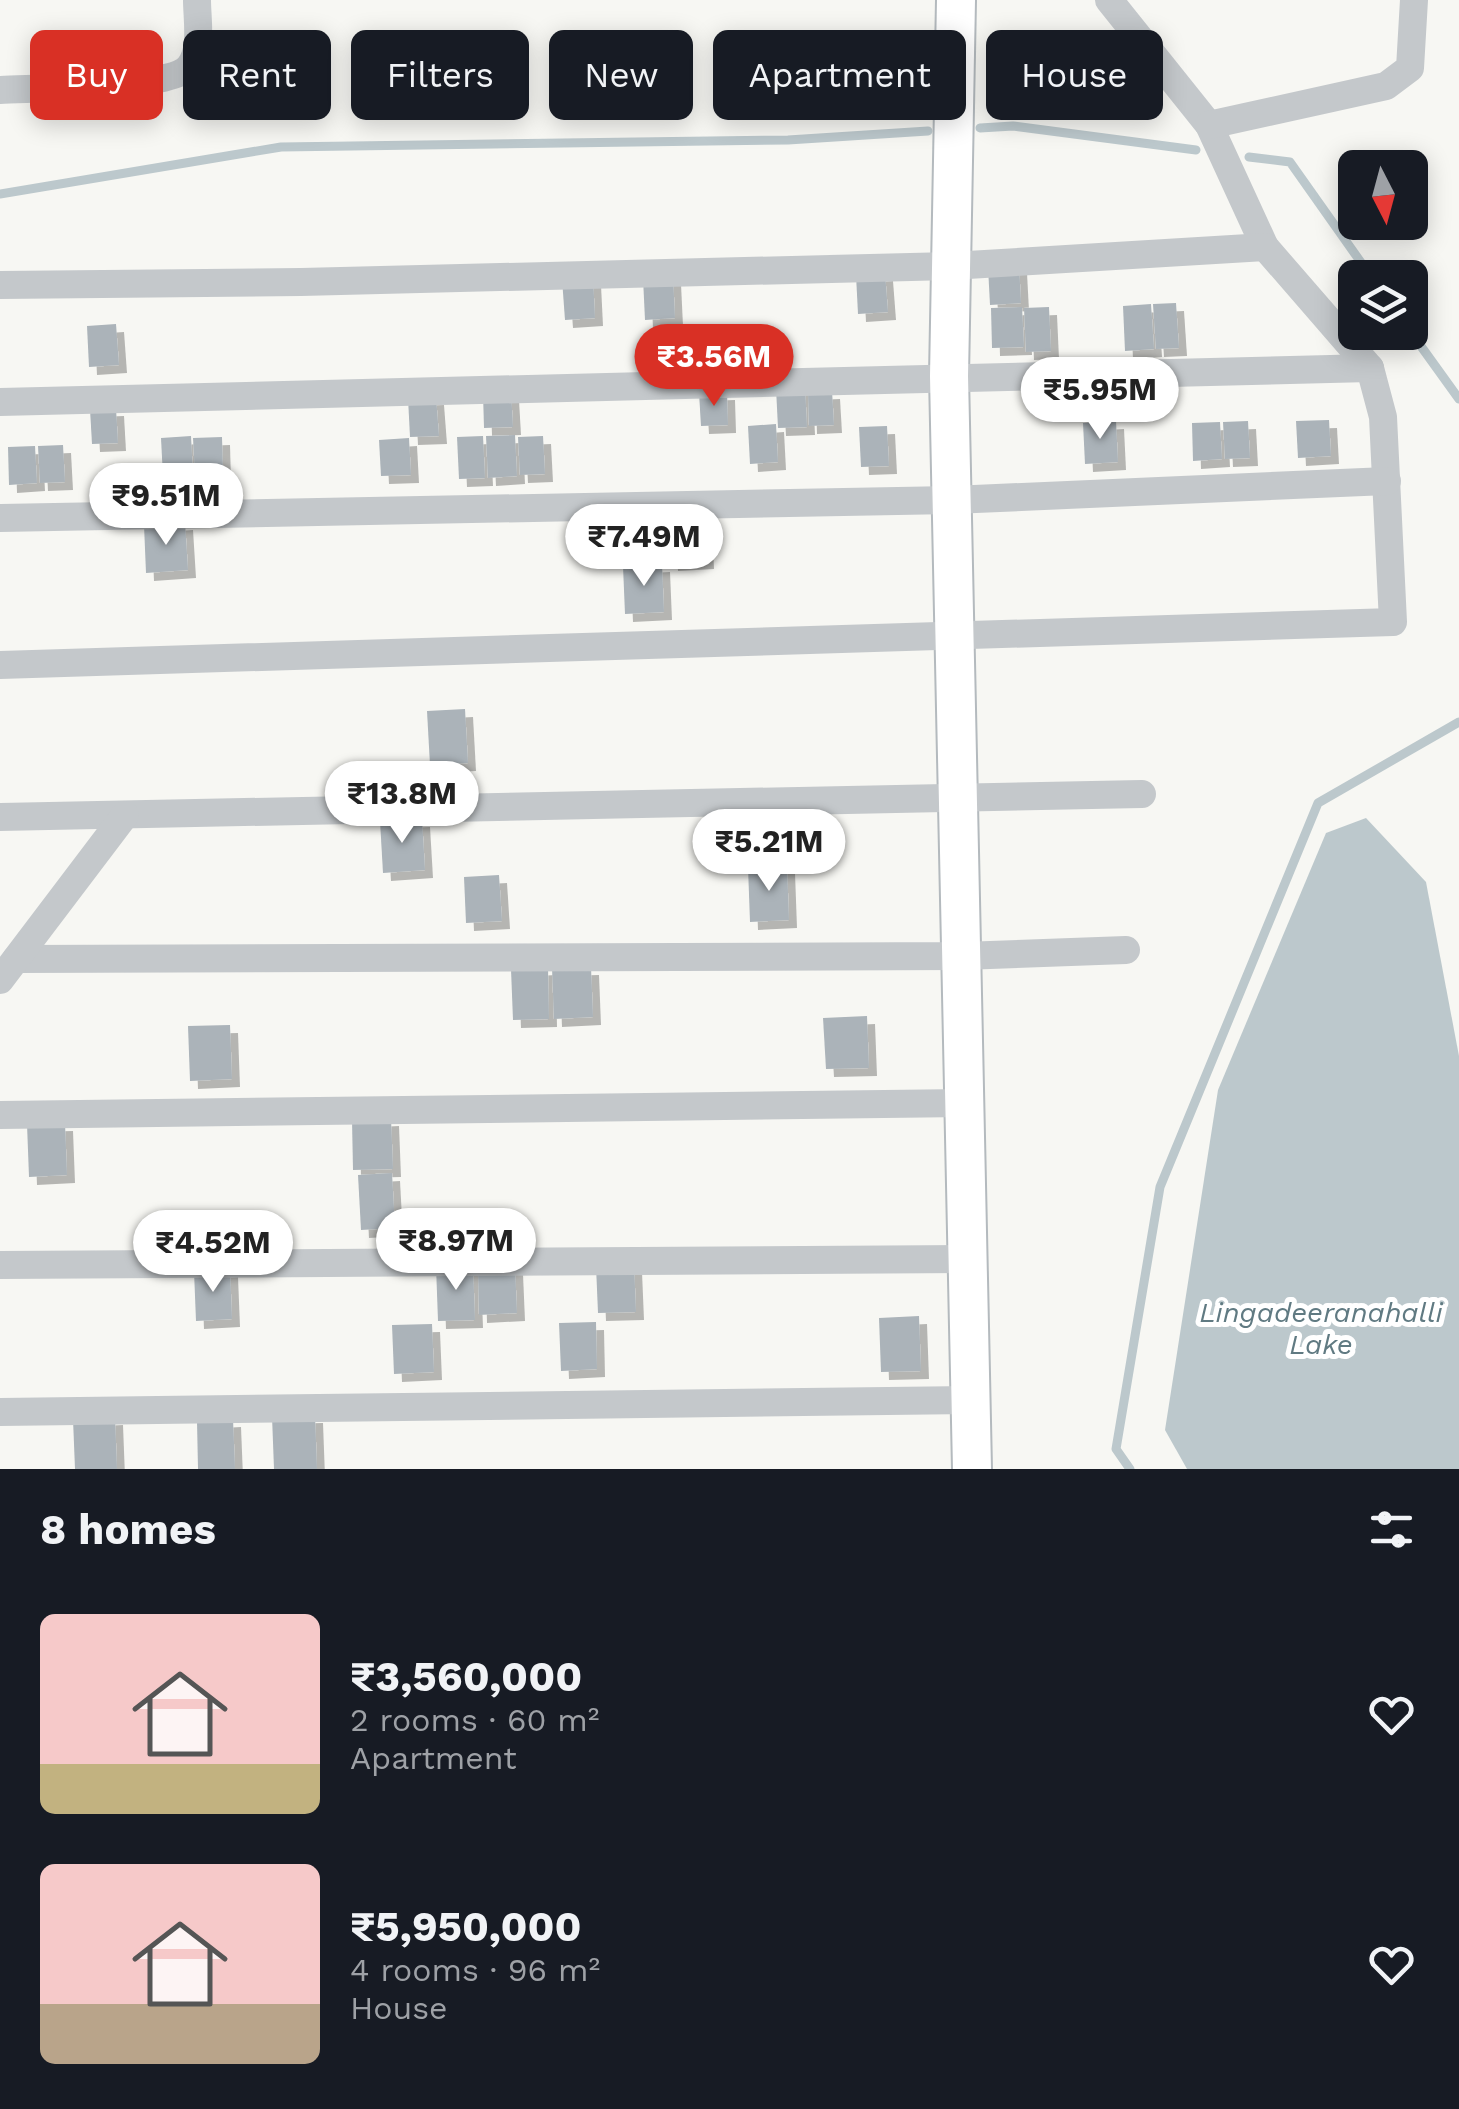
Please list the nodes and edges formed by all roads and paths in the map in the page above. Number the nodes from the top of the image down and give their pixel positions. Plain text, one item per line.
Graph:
1 (196, 0) edge
2 (956, 0) edge
3 (1109, 0) edge
4 (1414, 0) edge
5 (0, 90) edge
6 (1210, 125) junction
7 (1264, 247) junction
8 (952, 266) junction
9 (0, 285) edge
10 (1370, 368) junction
11 (949, 376) junction
12 (0, 402) edge
13 (1386, 481) junction
14 (952, 500) junction
15 (0, 518) edge
16 (954, 638) junction
17 (0, 665) edge
18 (1142, 794) dead end
19 (958, 800) junction
20 (126, 815) junction
21 (0, 817) edge
22 (1126, 950) dead end
23 (962, 956) junction
24 (8, 970) edge
25 (964, 1103) junction
26 (0, 1115) edge
27 (968, 1259) junction
28 (0, 1265) edge
29 (971, 1400) junction
30 (0, 1412) edge
31 (972, 1469) edge

1 - 5 street
2 - 8 street
3 - 6 street
4 - 6 street
6 - 7 street
7 - 8 street
7 - 10 street
8 - 9 street
8 - 11 street
10 - 11 street
10 - 13 street
11 - 12 street
11 - 14 street
13 - 14 street
13 - 16 street
14 - 15 street
14 - 16 street
16 - 17 street
16 - 19 street
18 - 19 street
19 - 20 street
19 - 23 street
20 - 21 street
20 - 24 street
22 - 23 street
23 - 24 street
23 - 25 street
25 - 26 street
25 - 27 street
27 - 28 street
27 - 29 street
29 - 30 street
29 - 31 street

